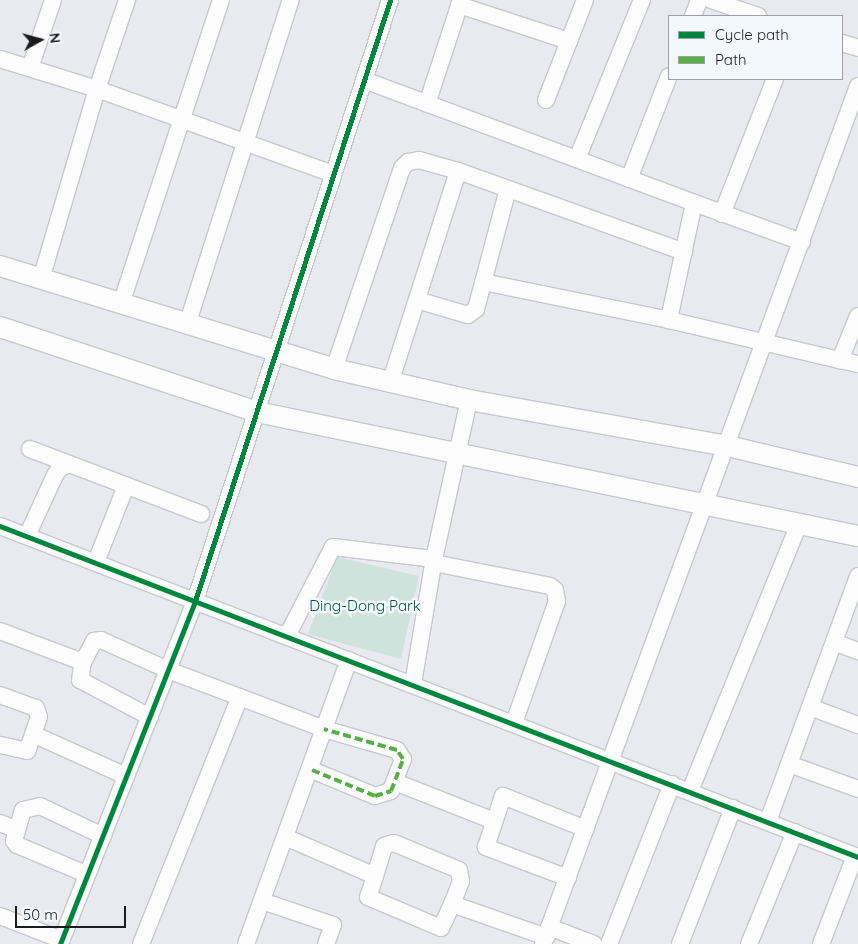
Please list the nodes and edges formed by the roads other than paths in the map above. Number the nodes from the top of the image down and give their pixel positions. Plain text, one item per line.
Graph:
1 (53, 0) edge
2 (127, 0) edge
3 (221, 0) edge
4 (291, 0) edge
5 (390, 0) edge
6 (585, 0) edge
7 (642, 0) edge
8 (699, 0) edge
9 (711, 0) edge
10 (460, 3) edge
11 (693, 15) edge
12 (755, 15) edge
13 (569, 42) junction
14 (843, 43) edge
15 (858, 48) edge
16 (0, 58) edge
17 (30, 68) junction
18 (668, 79) edge
19 (364, 80) junction
20 (775, 80) edge
21 (858, 86) edge
22 (97, 89) junction
23 (546, 100) dead end
24 (427, 104) junction
25 (181, 120) junction
26 (245, 143) junction
27 (577, 160) junction
28 (458, 172) junction
29 (333, 174) junction
30 (629, 179) junction
31 (508, 189) junction
32 (694, 203) junction
33 (722, 214) junction
34 (802, 242) junction
35 (684, 252) junction
36 (0, 266) edge
37 (41, 279) junction
38 (482, 282) junction
39 (417, 300) junction
40 (121, 304) junction
41 (858, 316) edge
42 (669, 320) junction
43 (187, 325) junction
44 (0, 327) edge
45 (765, 345) junction
46 (274, 352) junction
47 (840, 360) junction
48 (858, 364) edge
49 (334, 369) junction
50 (391, 380) junction
51 (469, 400) junction
52 (257, 412) junction
53 (728, 446) junction
54 (30, 449) dead end
55 (457, 453) junction
56 (69, 464) junction
57 (858, 477) edge
58 (126, 486) junction
59 (707, 505) junction
60 (202, 514) dead end
61 (798, 524) junction
62 (0, 526) edge
63 (27, 536) junction
64 (858, 536) edge
65 (434, 561) junction
66 (96, 562) junction
67 (857, 584) edge
68 (195, 601) junction
69 (0, 631) edge
70 (287, 636) junction
71 (834, 642) junction
72 (858, 651) edge
73 (349, 660) junction
74 (82, 662) junction
75 (168, 670) junction
76 (413, 684) junction
77 (0, 695) edge
78 (240, 698) junction
79 (810, 707) junction
80 (150, 717) junction
81 (514, 723) junction
82 (858, 725) edge
83 (324, 729) junction
84 (35, 734) junction
85 (0, 745) edge
86 (612, 761) junction
87 (789, 764) junction
88 (312, 770) junction
89 (126, 776) junction
90 (395, 782) junction
91 (672, 784) junction
92 (858, 789) edge
93 (690, 791) junction
94 (733, 808) junction
95 (494, 821) junction
96 (768, 821) junction
97 (0, 823) edge
98 (586, 829) junction
99 (17, 830) junction
100 (795, 832) junction
101 (103, 836) junction
102 (285, 837) junction
103 (857, 856) edge
104 (86, 874) junction
105 (375, 876) junction
106 (568, 878) junction
107 (262, 901) junction
108 (452, 904) junction
109 (0, 916) edge
110 (546, 936) edge
111 (61, 942) edge
112 (141, 944) edge
113 (246, 944) edge
114 (326, 944) edge
115 (594, 944) edge
116 (609, 944) edge
117 (680, 944) edge
118 (749, 944) edge
119 (821, 944) edge

1 - 17 street
2 - 22 street
3 - 25 street
4 - 26 street
5 - 19 street
6 - 13 street
7 - 27 street
8 - 11 street
9 - 12 street
10 - 13 street
10 - 24 street
13 - 23 street
14 - 15 street
16 - 17 street
17 - 22 street
18 - 30 street
19 - 24 street
19 - 29 street
20 - 33 street
21 - 34 street
22 - 25 street
22 - 37 street
24 - 27 street
25 - 26 street
25 - 40 street
26 - 29 street
26 - 43 street
27 - 30 street
28 - 31 street
28 - 39 street
28 - 49 street
29 - 46 street
30 - 32 street
31 - 35 street
31 - 38 street
32 - 33 street
32 - 35 street
33 - 34 street
34 - 45 street
35 - 42 street
36 - 37 street
37 - 40 street
38 - 39 street
38 - 42 street
39 - 50 street
40 - 43 street
41 - 47 street
42 - 45 street
43 - 46 street
44 - 52 street
45 - 47 street
45 - 53 street
46 - 49 street
46 - 52 street
47 - 48 street
49 - 50 street
50 - 51 street
51 - 53 street
51 - 55 street
52 - 55 street
52 - 68 street
53 - 57 street
53 - 59 street
54 - 56 street
55 - 59 street
55 - 65 street
56 - 58 street
56 - 63 street
58 - 60 street
58 - 66 street
59 - 61 street
59 - 86 street
61 - 64 street
61 - 93 street
62 - 63 street
63 - 66 street
65 - 70 street
65 - 76 street
65 - 81 street
66 - 68 street
67 - 71 street
68 - 70 street
68 - 75 street
69 - 74 street
70 - 73 street
71 - 72 street
71 - 79 street
73 - 76 street
73 - 83 street
74 - 75 street
74 - 80 street
75 - 78 street
75 - 80 street
76 - 81 street
77 - 84 street
78 - 83 street
78 - 112 street
79 - 82 street
79 - 87 street
80 - 89 street
81 - 86 street
83 - 88 street
83 - 90 street
84 - 85 street
84 - 89 street
86 - 91 street
86 - 98 street
87 - 92 street
87 - 96 street
88 - 90 street
88 - 102 street
89 - 101 street
90 - 95 street
91 - 93 street
91 - 116 street
93 - 94 street
94 - 96 street
94 - 117 street
95 - 98 street
95 - 106 street
96 - 100 street
97 - 99 street
98 - 106 street
99 - 101 street
99 - 104 street
100 - 103 street
100 - 118 street
101 - 104 street
102 - 105 street
102 - 107 street
103 - 119 street
104 - 111 street
105 - 108 street
105 - 108 street
106 - 110 street
107 - 113 street
107 - 114 street
108 - 110 street
109 - 111 street
110 - 115 street

